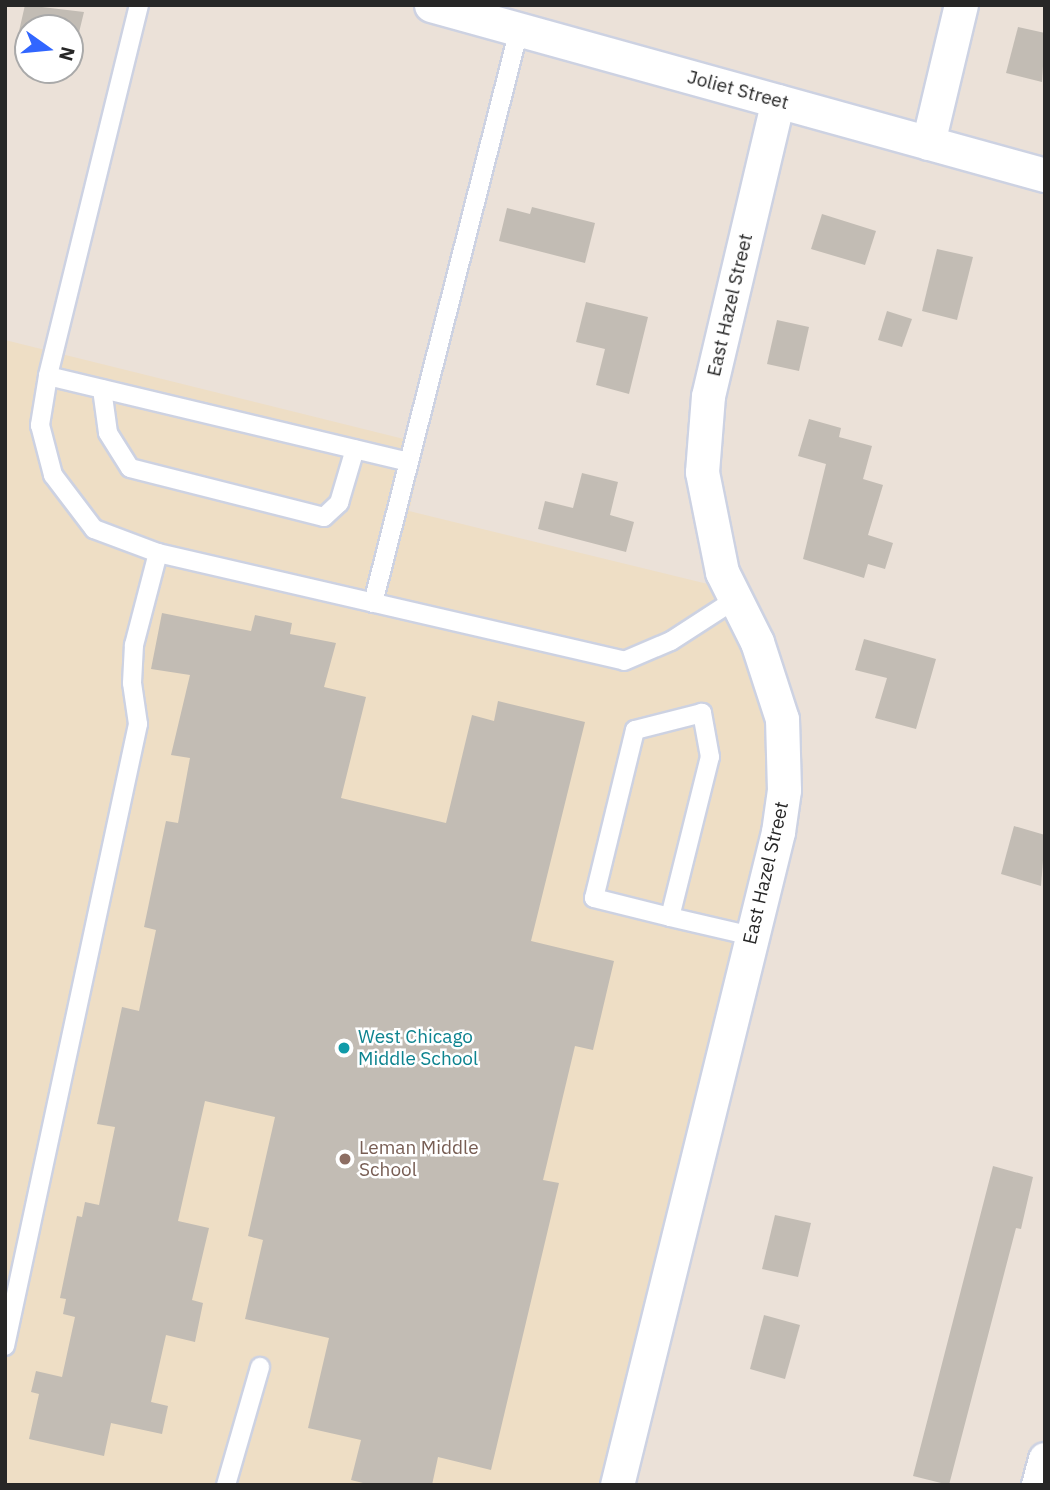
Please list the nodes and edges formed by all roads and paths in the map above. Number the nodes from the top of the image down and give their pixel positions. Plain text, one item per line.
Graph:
1 (139, 5) edge
2 (431, 5) edge
3 (961, 5) edge
4 (522, 18) edge
5 (778, 101) junction
6 (928, 143) junction
7 (1045, 175) edge
8 (48, 376) junction
9 (102, 389) junction
10 (355, 449) junction
11 (409, 462) junction
12 (158, 553) junction
13 (736, 599) junction
14 (373, 603) junction
15 (670, 917) junction
16 (752, 936) junction
17 (5, 1346) edge
18 (260, 1367) dead end
19 (1045, 1459) edge
20 (226, 1485) edge
21 (617, 1485) edge
22 (1038, 1485) edge

1 - 8 lane
2 - 4 street, Joliet Street
3 - 6 street
4 - 5 street, Joliet Street
4 - 11 lane
5 - 6 street, Joliet Street
5 - 13 street, East Hazel Street
6 - 7 street, Joliet Street
8 - 9 lane
8 - 12 lane
9 - 10 lane
9 - 10 lane
10 - 11 lane
11 - 14 lane
12 - 14 lane
12 - 17 lane
13 - 14 lane
13 - 16 street, East Hazel Street
15 - 15 lane
15 - 16 lane
16 - 21 street, East Hazel Street
18 - 20 lane
19 - 22 street

